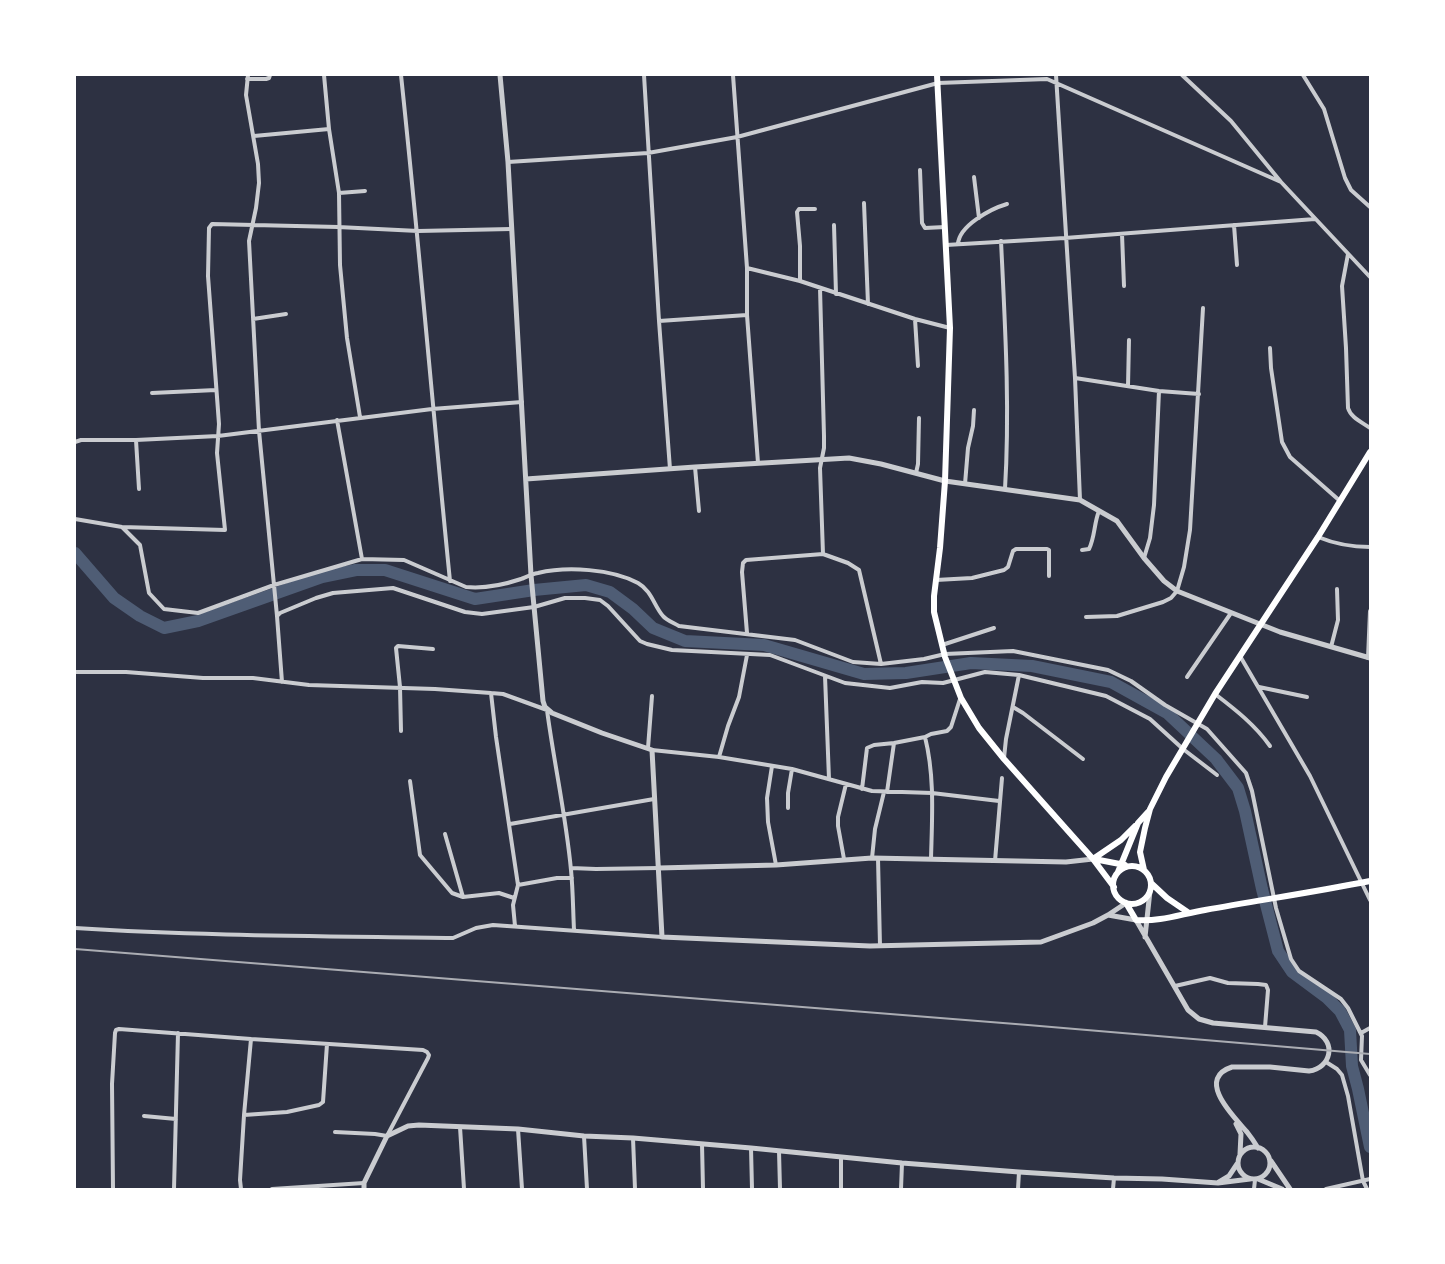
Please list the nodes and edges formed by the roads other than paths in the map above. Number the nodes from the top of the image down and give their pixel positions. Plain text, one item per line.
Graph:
1 (270, 75) edge
2 (324, 75) edge
3 (402, 75) edge
4 (500, 75) edge
5 (644, 75) edge
6 (733, 75) edge
7 (937, 75) edge
8 (1056, 75) edge
9 (1182, 75) edge
10 (1303, 75) edge
11 (248, 77) edge
12 (938, 83) junction
13 (1057, 84) junction
14 (329, 129) junction
15 (254, 136) junction
16 (737, 137) junction
17 (648, 153) junction
18 (508, 162) junction
19 (920, 170) dead end
20 (974, 177) dead end
21 (1281, 182) junction
22 (365, 191) dead end
23 (339, 193) junction
24 (864, 203) dead end
25 (1006, 204) dead end
26 (1370, 207) edge
27 (814, 209) dead end
28 (979, 218) junction
29 (1315, 219) junction
30 (252, 225) junction
31 (834, 225) dead end
32 (1234, 225) junction
33 (338, 227) junction
34 (945, 227) junction
35 (512, 229) junction
36 (418, 231) junction
37 (1122, 234) junction
38 (1065, 238) junction
39 (1001, 241) junction
40 (958, 244) junction
41 (945, 245) junction
42 (1348, 254) junction
43 (1237, 265) dead end
44 (747, 268) junction
45 (1370, 278) edge
46 (800, 281) junction
47 (1125, 286) dead end
48 (820, 288) junction
49 (836, 294) junction
50 (868, 304) junction
51 (1203, 308) dead end
52 (286, 314) dead end
53 (747, 315) junction
54 (253, 319) junction
55 (915, 319) junction
56 (659, 321) junction
57 (950, 328) junction
58 (1129, 340) dead end
59 (1270, 348) dead end
60 (918, 366) dead end
61 (1075, 378) junction
62 (1128, 386) junction
63 (216, 390) junction
64 (1159, 391) junction
65 (152, 393) dead end
66 (1199, 394) junction
67 (522, 402) junction
68 (432, 409) junction
69 (974, 410) dead end
70 (360, 417) junction
71 (919, 418) dead end
72 (337, 420) junction
73 (1370, 428) edge
74 (259, 431) junction
75 (218, 435) junction
76 (136, 440) junction
77 (75, 441) edge
78 (1370, 452) edge
79 (821, 459) junction
80 (758, 463) junction
81 (695, 467) junction
82 (670, 469) junction
83 (916, 474) junction
84 (526, 479) junction
85 (945, 481) junction
86 (965, 484) junction
87 (139, 489) dead end
88 (1005, 490) junction
89 (1080, 501) junction
90 (1340, 501) junction
91 (699, 511) dead end
92 (1098, 511) junction
93 (75, 519) edge
94 (122, 527) junction
95 (1318, 537) junction
96 (1370, 547) edge
97 (1082, 550) dead end
98 (824, 554) junction
99 (1144, 558) junction
100 (362, 559) junction
101 (531, 575) junction
102 (1049, 576) dead end
103 (936, 580) junction
104 (450, 581) junction
105 (274, 585) junction
106 (1337, 589) dead end
107 (1177, 591) junction
108 (534, 603) junction
109 (1370, 611) edge
110 (1232, 612) junction
111 (277, 614) junction
112 (1086, 617) dead end
113 (1260, 624) junction
114 (994, 627) dead end
115 (747, 633) junction
116 (942, 645) junction
117 (1331, 647) junction
118 (433, 649) dead end
119 (747, 655) junction
120 (945, 655) junction
121 (1239, 655) junction
122 (1369, 658) edge
123 (881, 664) junction
124 (75, 672) edge
125 (1019, 675) junction
126 (825, 676) junction
127 (1187, 677) dead end
128 (954, 679) junction
129 (282, 681) junction
130 (400, 687) junction
131 (1258, 687) junction
132 (491, 693) junction
133 (1215, 694) junction
134 (652, 696) dead end
135 (1307, 697) dead end
136 (961, 698) junction
137 (1013, 707) junction
138 (547, 710) junction
139 (1198, 724) junction
140 (401, 730) dead end
141 (925, 737) junction
142 (894, 743) junction
143 (1270, 746) dead end
144 (1184, 748) junction
145 (650, 750) junction
146 (719, 757) junction
147 (1004, 759) junction
148 (1083, 759) dead end
149 (772, 766) junction
150 (792, 769) junction
151 (1217, 775) dead end
152 (1002, 778) dead end
153 (829, 779) junction
154 (410, 781) dead end
155 (846, 784) junction
156 (862, 789) junction
157 (886, 792) junction
158 (932, 793) junction
159 (654, 799) junction
160 (999, 801) junction
161 (788, 808) dead end
162 (1150, 809) junction
163 (564, 814) junction
164 (1138, 823) junction
165 (510, 824) junction
166 (445, 834) dead end
167 (875, 858) junction
168 (844, 859) junction
169 (931, 859) junction
170 (1093, 859) junction
171 (995, 861) junction
172 (1121, 864) junction
173 (776, 865) junction
174 (1130, 866) junction
175 (571, 868) junction
176 (659, 868) junction
177 (1144, 870) junction
178 (1117, 873) junction
179 (572, 878) junction
180 (1370, 880) edge
181 (1362, 882) junction
182 (1151, 883) junction
183 (518, 885) junction
184 (1113, 887) junction
185 (1150, 891) junction
186 (463, 897) junction
187 (514, 898) junction
188 (1273, 899) junction
189 (1370, 900) edge
190 (1126, 903) junction
191 (1189, 913) junction
192 (1108, 915) junction
193 (1136, 921) junction
194 (1148, 921) junction
195 (515, 926) junction
196 (75, 928) edge
197 (574, 930) junction
198 (662, 937) junction
199 (1145, 937) junction
200 (880, 946) junction
201 (1175, 986) junction
202 (1265, 1027) junction
203 (1370, 1028) edge
204 (178, 1033) junction
205 (1361, 1033) junction
206 (251, 1039) junction
207 (327, 1044) junction
208 (1326, 1062) junction
209 (1370, 1075) edge
210 (244, 1115) junction
211 (144, 1116) dead end
212 (1233, 1117) junction
213 (176, 1119) junction
214 (460, 1127) junction
215 (518, 1129) junction
216 (334, 1132) dead end
217 (387, 1136) junction
218 (584, 1136) junction
219 (633, 1138) junction
220 (702, 1144) junction
221 (751, 1148) junction
222 (1258, 1148) junction
223 (779, 1151) junction
224 (1240, 1154) junction
225 (841, 1157) junction
226 (1269, 1158) junction
227 (902, 1164) junction
228 (1238, 1164) junction
229 (1019, 1172) junction
230 (1114, 1178) junction
231 (1254, 1179) junction
232 (1366, 1180) edge
233 (364, 1186) edge
234 (1218, 1186) edge
235 (113, 1189) edge
236 (174, 1189) edge
237 (241, 1189) edge
238 (272, 1189) edge
239 (464, 1189) edge
240 (522, 1189) edge
241 (587, 1189) edge
242 (635, 1189) edge
243 (703, 1189) edge
244 (752, 1189) edge
245 (780, 1189) edge
246 (841, 1189) edge
247 (901, 1189) edge
248 (1018, 1189) edge
249 (1113, 1189) edge
250 (1254, 1189) edge
251 (1282, 1189) edge
252 (1290, 1189) edge
253 (1326, 1189) edge
254 (1366, 1189) edge

1 - 11 street
2 - 14 street
3 - 36 street
4 - 18 street
5 - 17 street
6 - 16 street
7 - 12 main road
8 - 13 street
9 - 21 street
10 - 26 street
11 - 15 street
12 - 13 street
12 - 16 street
12 - 34 main road
13 - 21 street
13 - 38 street
14 - 15 street
14 - 23 street
15 - 30 street
16 - 17 street
16 - 44 street
17 - 18 street
17 - 56 street
18 - 35 street
19 - 34 street
20 - 28 street
21 - 29 street
22 - 23 street
23 - 33 street
24 - 50 street
25 - 28 street
27 - 46 street
28 - 40 street
29 - 32 street
29 - 42 street
30 - 33 street
30 - 54 street
30 - 63 street
31 - 49 street
32 - 37 street
32 - 43 street
33 - 36 street
33 - 70 street
34 - 41 main road
35 - 36 street
35 - 67 street
36 - 68 street
37 - 38 street
37 - 47 street
38 - 39 street
38 - 61 street
39 - 40 street
39 - 88 street
40 - 41 street
41 - 57 main road
42 - 45 street
42 - 73 street
44 - 46 street
44 - 53 street
46 - 48 street
48 - 49 street
48 - 79 street
49 - 50 street
50 - 55 street
51 - 66 street
52 - 54 street
53 - 56 street
53 - 80 street
54 - 74 street
55 - 57 street
55 - 60 street
56 - 82 street
57 - 85 main road
58 - 62 street
59 - 90 street
61 - 62 street
61 - 89 street
62 - 64 street
63 - 65 street
63 - 75 street
64 - 66 street
64 - 99 street
66 - 107 street
67 - 68 street
67 - 84 street
68 - 70 street
68 - 104 street
69 - 86 street
70 - 72 street
71 - 83 street
72 - 74 street
72 - 100 street
74 - 75 street
74 - 105 street
75 - 76 street
75 - 94 street
76 - 77 street
76 - 87 street
78 - 90 main road
79 - 80 street
79 - 83 street
79 - 98 street
80 - 81 street
81 - 82 street
81 - 91 street
82 - 84 street
83 - 85 street
84 - 101 street
85 - 86 street
85 - 103 main road
86 - 88 street
88 - 89 street
89 - 92 street
90 - 95 main road
92 - 97 street
92 - 99 street
93 - 94 street
94 - 105 street
95 - 96 street
95 - 113 main road
98 - 115 street
98 - 123 street
99 - 107 street
100 - 104 street
100 - 105 street
101 - 104 street
101 - 108 street
101 - 115 street
102 - 103 street
103 - 116 main road
105 - 111 street
106 - 117 street
107 - 110 street
107 - 112 street
108 - 111 street
108 - 119 street
108 - 138 street
109 - 122 street
110 - 113 street
110 - 127 street
111 - 129 street
113 - 117 street
113 - 121 main road
114 - 116 street
115 - 123 street
116 - 120 main road
117 - 122 street
118 - 130 street
119 - 126 street
119 - 146 street
120 - 123 street
120 - 128 main road
120 - 139 street
121 - 131 street
121 - 133 main road
124 - 129 street
125 - 128 street
125 - 137 street
125 - 144 street
126 - 128 street
126 - 153 street
128 - 136 main road
129 - 130 street
130 - 132 street
130 - 140 street
131 - 135 street
131 - 181 street
132 - 138 street
132 - 165 street
133 - 139 main road
133 - 143 street
134 - 145 street
136 - 141 street
136 - 147 main road
137 - 147 street
137 - 148 street
138 - 145 street
138 - 163 street
139 - 144 main road
139 - 188 street
141 - 142 street
141 - 158 street
142 - 156 street
142 - 157 street
144 - 151 street
144 - 162 main road
145 - 146 street
145 - 159 street
146 - 149 street
147 - 170 main road
149 - 150 street
149 - 173 street
150 - 153 street
150 - 161 street
152 - 160 street
153 - 155 street
154 - 186 street
155 - 156 street
155 - 168 street
156 - 157 street
157 - 158 street
157 - 167 street
158 - 160 street
158 - 169 street
159 - 163 street
159 - 176 street
160 - 171 street
162 - 164 main road
162 - 177 main road
163 - 165 street
163 - 175 street
164 - 170 main road
164 - 172 main road
165 - 183 street
166 - 186 street
167 - 168 street
167 - 169 street
167 - 200 street
168 - 173 street
169 - 171 street
170 - 171 street
170 - 172 main road
170 - 184 main road
172 - 174 main road
172 - 178 main road
173 - 176 street
174 - 177 main road
174 - 178 main road
175 - 176 street
175 - 179 street
176 - 198 street
177 - 182 main road
178 - 184 main road
179 - 183 street
179 - 197 street
180 - 181 main road
181 - 188 main road
181 - 189 street
182 - 185 main road
182 - 191 main road
183 - 187 street
184 - 190 main road
185 - 190 main road
185 - 194 street
186 - 187 street
187 - 195 street
188 - 191 main road
188 - 205 street
190 - 192 street
190 - 193 main road
191 - 194 main road
192 - 193 street
192 - 200 street
193 - 194 main road
193 - 199 street
194 - 199 street
195 - 196 street
195 - 197 street
197 - 198 street
198 - 200 street
199 - 201 street
201 - 202 street
201 - 202 street
202 - 208 street
203 - 205 street
204 - 206 street
204 - 213 street
204 - 235 street
205 - 209 street
206 - 207 street
206 - 210 street
207 - 210 street
207 - 217 street
208 - 212 street
208 - 232 street
210 - 237 street
211 - 213 street
212 - 222 street
212 - 224 street
213 - 236 street
214 - 215 street
214 - 217 street
214 - 239 street
215 - 218 street
215 - 240 street
216 - 217 street
217 - 233 street
218 - 219 street
218 - 241 street
219 - 220 street
219 - 242 street
220 - 221 street
220 - 243 street
221 - 223 street
221 - 244 street
222 - 224 street
222 - 226 street
223 - 225 street
223 - 245 street
224 - 228 street
225 - 227 street
225 - 246 street
226 - 231 street
226 - 252 street
227 - 229 street
227 - 247 street
228 - 231 street
228 - 234 street
229 - 230 street
229 - 248 street
230 - 234 street
230 - 249 street
231 - 234 street
231 - 250 street
231 - 251 street
232 - 253 street
232 - 254 street
233 - 238 street

